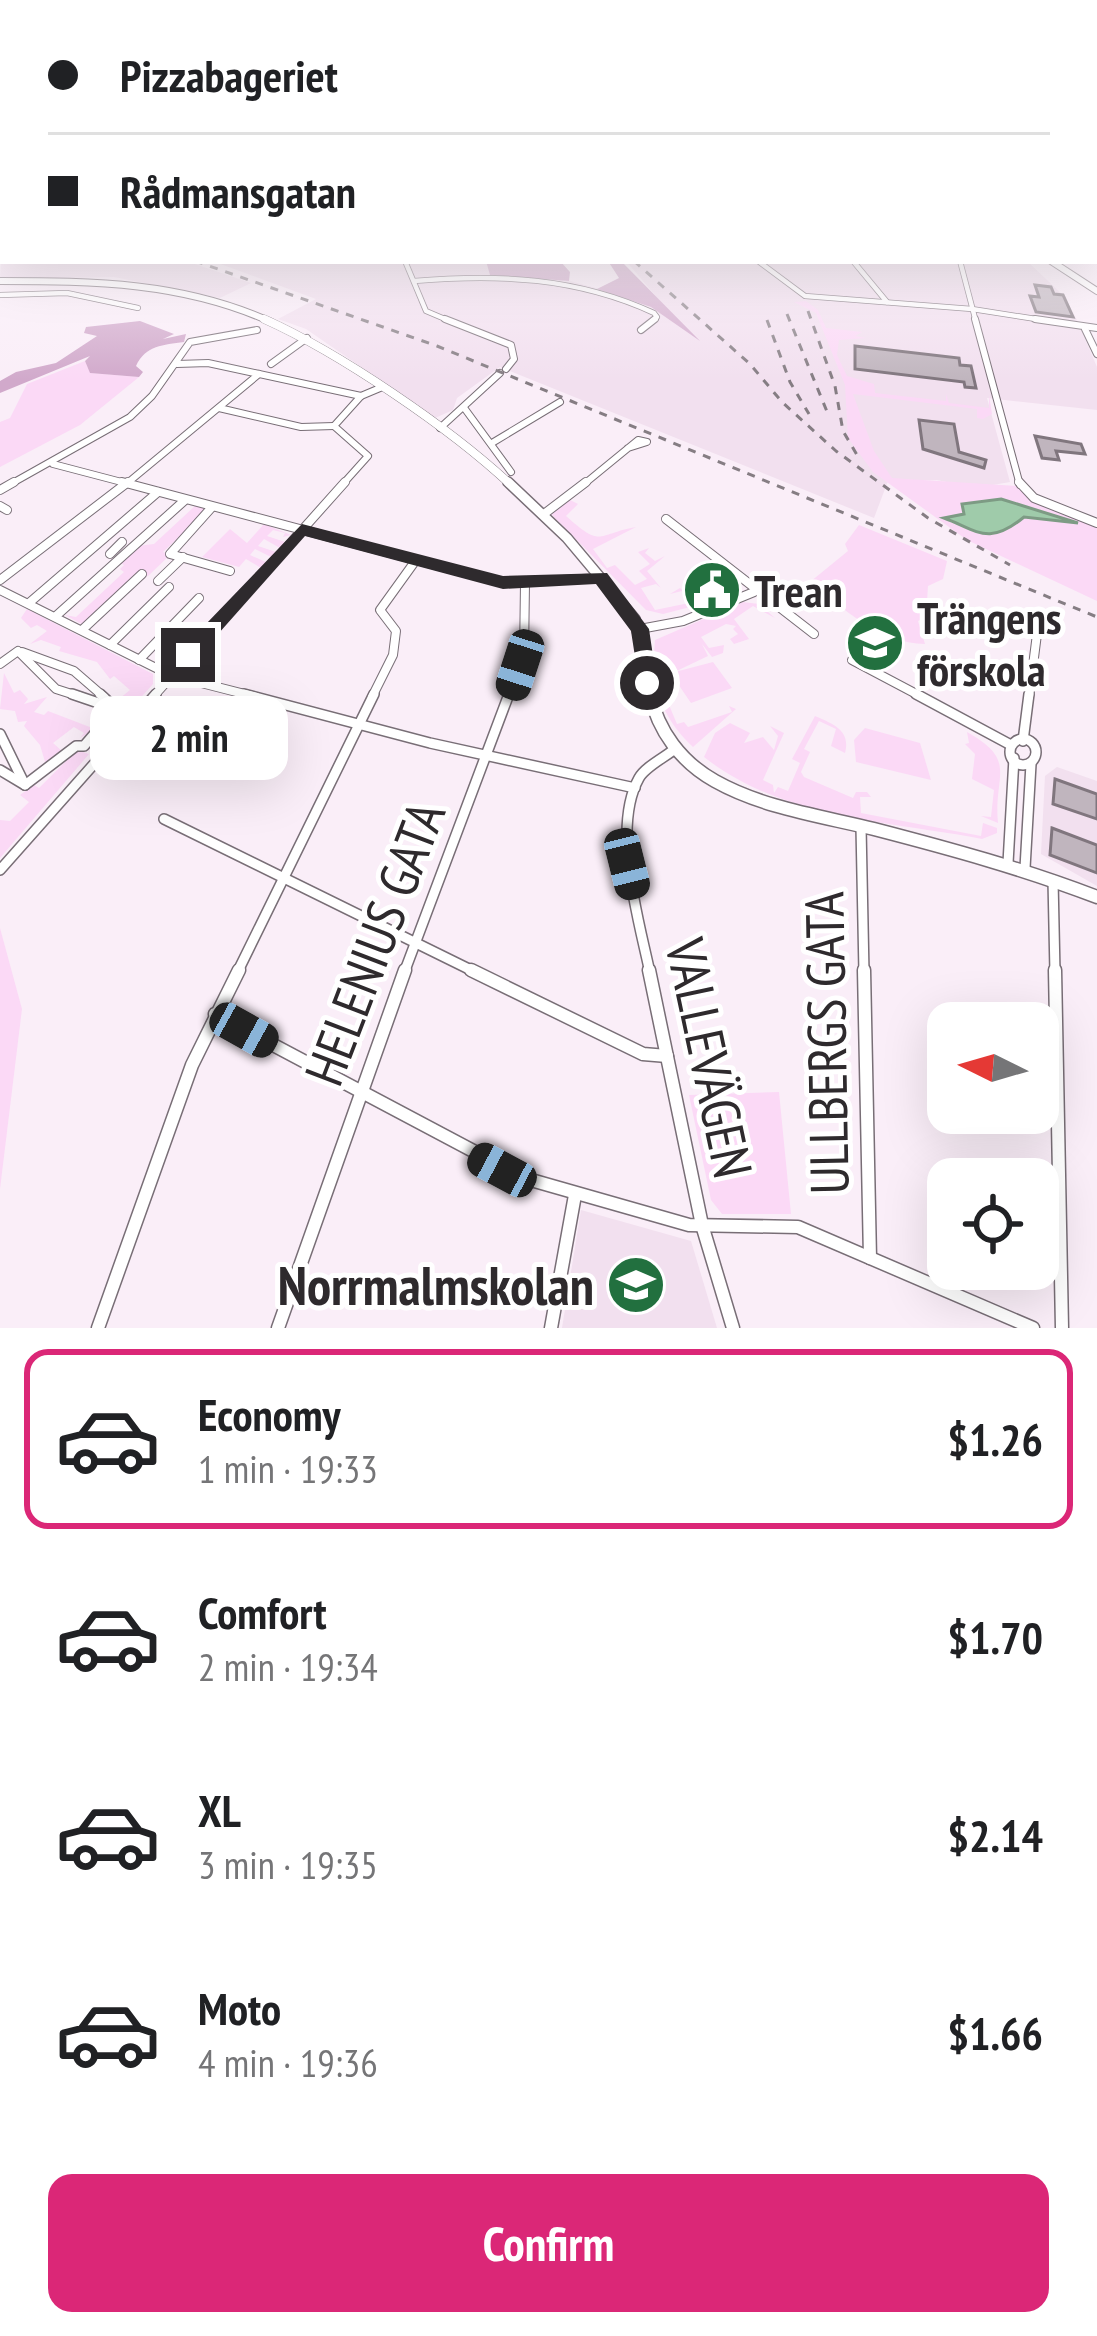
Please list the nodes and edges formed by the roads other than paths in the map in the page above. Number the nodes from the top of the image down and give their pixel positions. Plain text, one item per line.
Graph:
1 (407, 264) edge
2 (762, 264) edge
3 (856, 264) edge
4 (961, 264) edge
5 (1056, 264) edge
6 (0, 281) edge
7 (93, 281) junction
8 (414, 281) junction
9 (1097, 291) edge
10 (74, 294) junction
11 (0, 295) edge
12 (888, 303) junction
13 (138, 308) dead end
14 (972, 309) junction
15 (1084, 327) junction
16 (1097, 328) edge
17 (641, 329) dead end
18 (256, 330) dead end
19 (307, 338) junction
20 (1097, 353) edge
21 (176, 364) junction
22 (271, 364) dead end
23 (259, 374) junction
24 (380, 388) junction
25 (362, 396) junction
26 (560, 402) dead end
27 (219, 408) junction
28 (464, 409) junction
29 (334, 426) junction
30 (439, 429) junction
31 (492, 443) junction
32 (628, 448) dead end
33 (53, 464) junction
34 (511, 472) dead end
35 (128, 484) junction
36 (0, 490) edge
37 (158, 492) junction
38 (186, 499) junction
39 (213, 506) junction
40 (544, 514) junction
41 (666, 519) dead end
42 (1097, 523) edge
43 (302, 530) junction
44 (106, 537) junction
45 (122, 542) junction
46 (134, 545) junction
47 (110, 554) dead end
48 (183, 557) junction
49 (416, 560) junction
50 (230, 572) dead end
51 (142, 574) dead end
52 (601, 578) junction
53 (0, 580) edge
54 (158, 581) dead end
55 (525, 583) junction
56 (169, 587) dead end
57 (0, 590) edge
58 (754, 592) junction
59 (199, 598) dead end
60 (29, 603) junction
61 (56, 616) junction
62 (1038, 626) dead end
63 (640, 629) junction
64 (82, 630) junction
65 (814, 634) dead end
66 (110, 645) junction
67 (18, 651) junction
68 (139, 660) junction
69 (852, 660) dead end
70 (0, 664) edge
71 (170, 676) junction
72 (116, 709) junction
73 (359, 725) junction
74 (0, 734) edge
75 (1023, 741) junction
76 (1009, 744) junction
77 (84, 746) junction
78 (675, 748) junction
79 (13, 754) junction
80 (99, 754) junction
81 (488, 757) junction
82 (1013, 758) junction
83 (1031, 764) junction
84 (0, 766) edge
85 (25, 785) junction
86 (635, 788) junction
87 (164, 820) dead end
88 (860, 827) junction
89 (1008, 863) junction
90 (1025, 868) junction
91 (0, 870) edge
92 (284, 878) junction
93 (1052, 879) junction
94 (1097, 897) edge
95 (415, 943) junction
96 (215, 1014) junction
97 (667, 1056) junction
98 (358, 1094) junction
99 (575, 1195) junction
100 (702, 1226) junction
101 (870, 1258) junction
102 (1029, 1327) edge
103 (98, 1328) edge
104 (278, 1328) edge
105 (551, 1328) edge
106 (733, 1328) edge
107 (1062, 1328) edge

1 - 8 street
2 - 12 street
3 - 12 street
4 - 14 street
5 - 9 street
6 - 7 street
7 - 10 street
7 - 19 street
8 - 17 street
8 - 28 street
10 - 11 street
10 - 13 street
12 - 14 street
14 - 15 street
14 - 42 street
15 - 16 street
15 - 20 street
18 - 21 street
19 - 22 street
19 - 24 street
21 - 23 street
21 - 33 street
23 - 25 street
23 - 27 street
24 - 25 street
24 - 30 street
25 - 29 street
26 - 31 street
27 - 29 street
27 - 35 street
28 - 30 street
28 - 31 street
29 - 43 street
30 - 40 street
31 - 34 street
32 - 40 street
33 - 35 street
33 - 36 street
35 - 37 street
35 - 53 street
37 - 38 street
37 - 44 street
38 - 39 street
38 - 46 street
39 - 43 street
39 - 48 street
40 - 52 street
41 - 58 street
43 - 49 street
43 - 71 street
44 - 45 street
44 - 60 street
45 - 46 street
45 - 47 street
46 - 61 street
48 - 50 street
48 - 54 street
49 - 55 street
49 - 73 street
51 - 64 street
52 - 55 street
52 - 63 street
55 - 81 street, HELENIUS GATA
56 - 66 street
57 - 60 street
58 - 63 street
58 - 65 street
59 - 68 street
60 - 61 street
61 - 64 street
62 - 75 street
63 - 78 street
64 - 66 street
66 - 68 street
67 - 70 street
67 - 72 street
67 - 72 street
68 - 71 street
69 - 76 street
71 - 73 street
71 - 80 street
72 - 77 street
73 - 81 street
73 - 92 street
74 - 79 street
75 - 76 street
75 - 83 street
76 - 82 street
77 - 80 street
77 - 85 street
78 - 86 street
78 - 88 street
79 - 84 street
79 - 85 street
80 - 91 street
81 - 86 street
81 - 95 street, HELENIUS GATA
82 - 83 street
82 - 89 street
83 - 90 street
84 - 85 street
86 - 97 street, VALLEVÄGEN
87 - 92 street
88 - 89 street
88 - 101 street, ULLBERGS GATA
89 - 90 street
90 - 93 street
92 - 95 street
92 - 96 street
93 - 94 street
93 - 107 street
95 - 97 street
95 - 98 street, HELENIUS GATA
96 - 98 street
96 - 103 street
97 - 100 street, VALLEVÄGEN
98 - 99 street
98 - 104 street, HELENIUS GATA
99 - 100 street
99 - 105 street
100 - 101 street
100 - 106 street, VALLEVÄGEN
101 - 102 street

